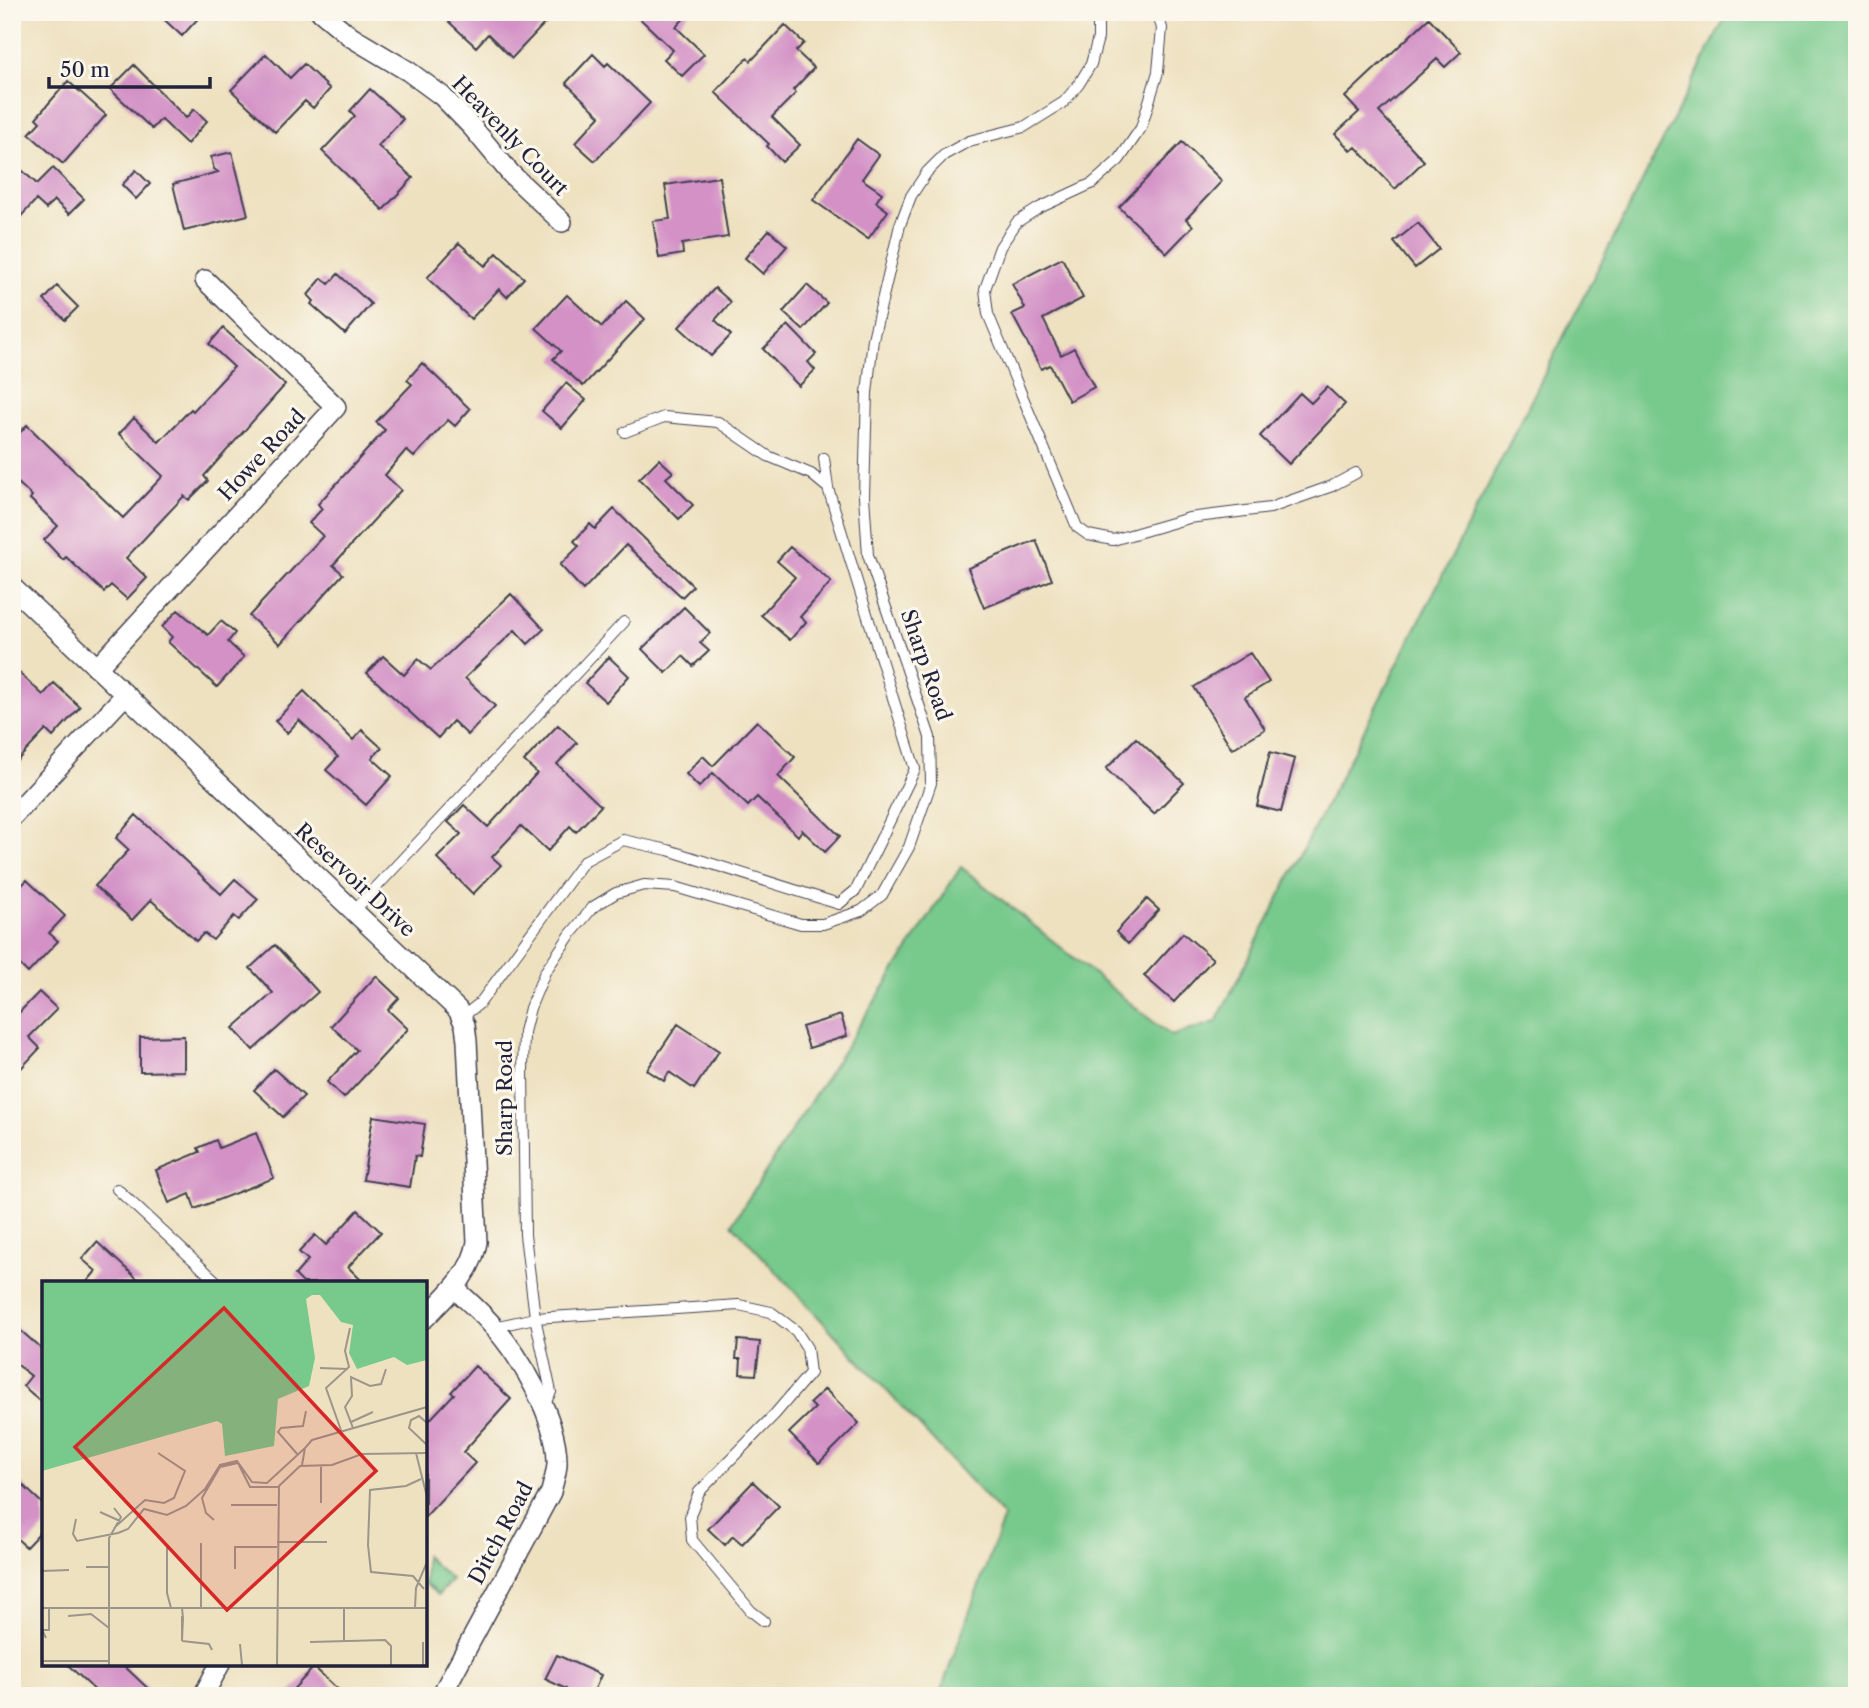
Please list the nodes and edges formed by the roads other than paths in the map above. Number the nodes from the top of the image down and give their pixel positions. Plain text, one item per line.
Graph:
1 (321, 12) edge
2 (1098, 12) edge
3 (1157, 12) edge
4 (562, 222) dead end
5 (205, 280) dead end
6 (625, 432) dead end
7 (824, 458) dead end
8 (1356, 473) dead end
9 (828, 488) junction
10 (12, 587) edge
11 (624, 622) dead end
12 (97, 668) junction
13 (125, 695) junction
14 (12, 817) edge
15 (355, 911) junction
16 (461, 1017) junction
17 (117, 1189) dead end
18 (216, 1281) edge
19 (454, 1288) junction
20 (427, 1316) edge
21 (536, 1318) junction
22 (494, 1327) junction
23 (544, 1405) junction
24 (764, 1621) dead end
25 (219, 1666) edge
26 (203, 1696) edge
27 (441, 1696) edge

1 - 4 street, Heavenly Court
2 - 21 lane, Sharp Road
3 - 8 lane
5 - 12 street, Howe Road
6 - 9 lane
7 - 9 lane
9 - 16 lane
10 - 12 street, Reservoir Drive
11 - 15 lane
12 - 13 street, Reservoir Drive
13 - 14 street
13 - 15 street, Reservoir Drive
15 - 16 street, Reservoir Drive
16 - 19 street, Reservoir Drive
17 - 18 lane
19 - 20 street, Reservoir Drive
19 - 22 street, Ditch Road
21 - 22 lane
21 - 23 lane, Sharp Road
21 - 24 lane
22 - 23 street, Ditch Road
23 - 27 street, Ditch Road
25 - 26 street

